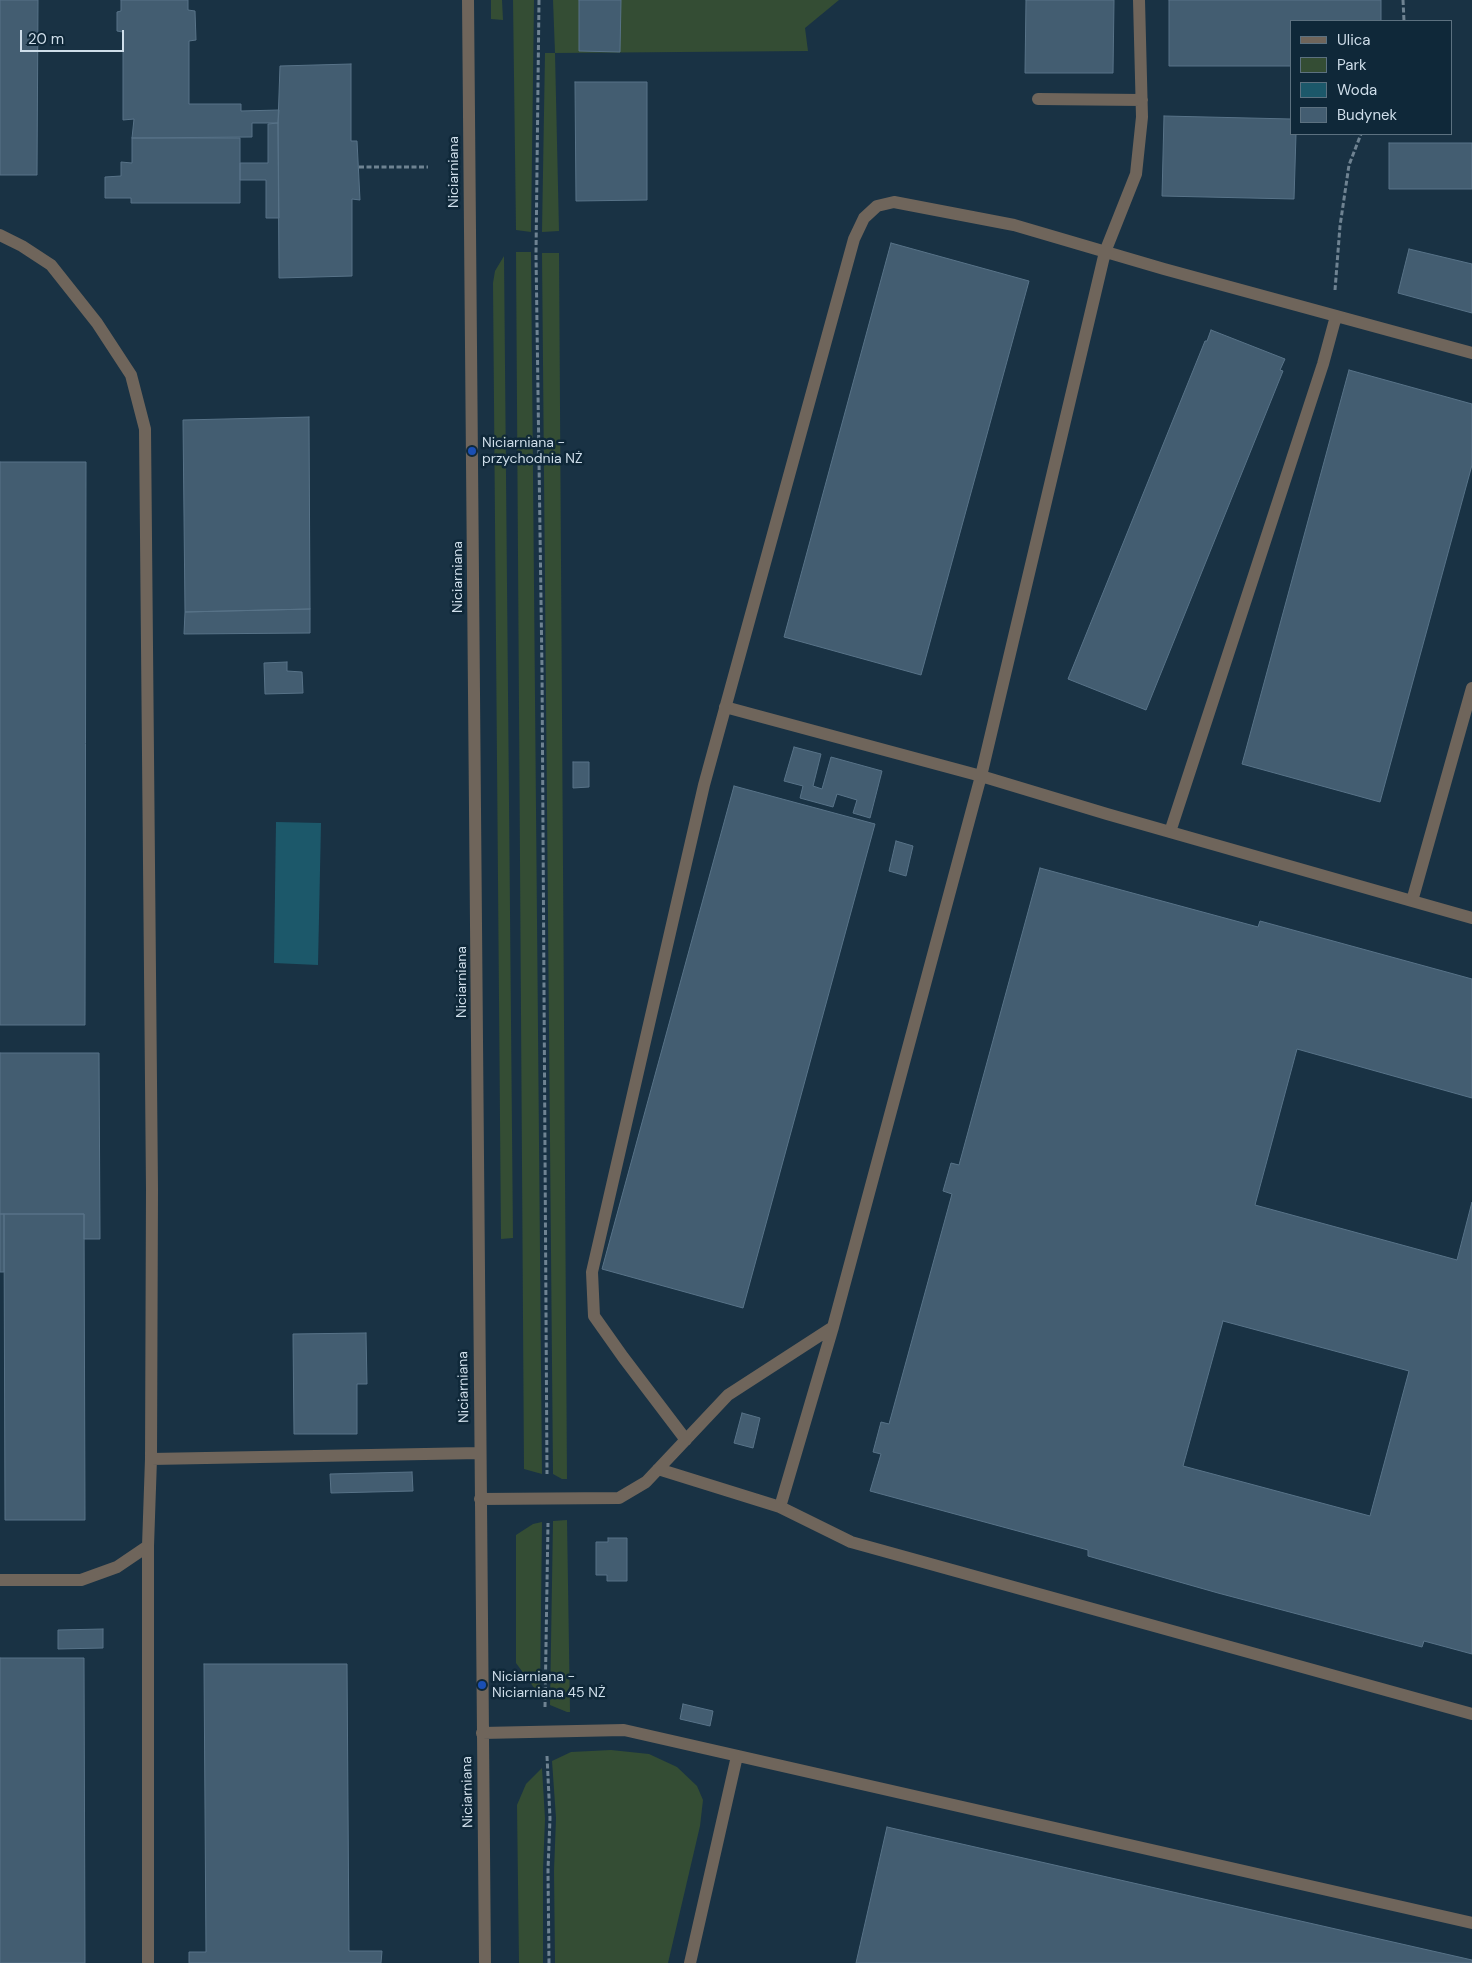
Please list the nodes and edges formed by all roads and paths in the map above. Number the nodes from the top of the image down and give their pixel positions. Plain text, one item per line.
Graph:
1 (468, 0) edge
2 (539, 0) edge
3 (1139, 0) edge
4 (1403, 0) edge
5 (1404, 20) edge
6 (1038, 99) dead end
7 (1142, 100) junction
8 (1361, 135) edge
9 (428, 166) dead end
10 (359, 167) dead end
11 (0, 235) edge
12 (1105, 252) junction
13 (1336, 316) junction
14 (1472, 353) edge
15 (1472, 688) edge
16 (725, 707) junction
17 (981, 776) junction
18 (1170, 832) junction
19 (1412, 901) junction
20 (1472, 918) edge
21 (833, 1326) junction
22 (686, 1440) junction
23 (480, 1453) junction
24 (151, 1458) junction
25 (658, 1469) junction
26 (547, 1474) dead end
27 (480, 1500) junction
28 (780, 1507) junction
29 (548, 1521) dead end
30 (148, 1546) junction
31 (0, 1580) edge
32 (545, 1700) dead end
33 (1472, 1714) edge
34 (482, 1733) junction
35 (737, 1756) junction
36 (547, 1765) dead end
37 (1472, 1923) edge
38 (148, 1963) edge
39 (485, 1963) edge
40 (549, 1963) edge
41 (690, 1963) edge

1 - 23 street, Niciarniana
2 - 26 path
3 - 7 street
4 - 5 path
6 - 7 street
7 - 12 street
8 - 13 path
9 - 10 path
11 - 24 street
12 - 13 street
12 - 16 street
12 - 17 street
13 - 14 street
13 - 18 street
15 - 19 street
16 - 17 street
16 - 22 street
17 - 18 street
17 - 21 street
18 - 19 street
19 - 20 street
21 - 22 street
21 - 28 street
22 - 25 street
23 - 24 street
23 - 27 street, Niciarniana
24 - 30 street
25 - 27 street
25 - 28 street
27 - 34 street, Niciarniana
28 - 33 street
29 - 32 path
30 - 31 street
30 - 38 street
34 - 35 street
34 - 39 street, Niciarniana
35 - 37 street
35 - 41 street
36 - 40 path

